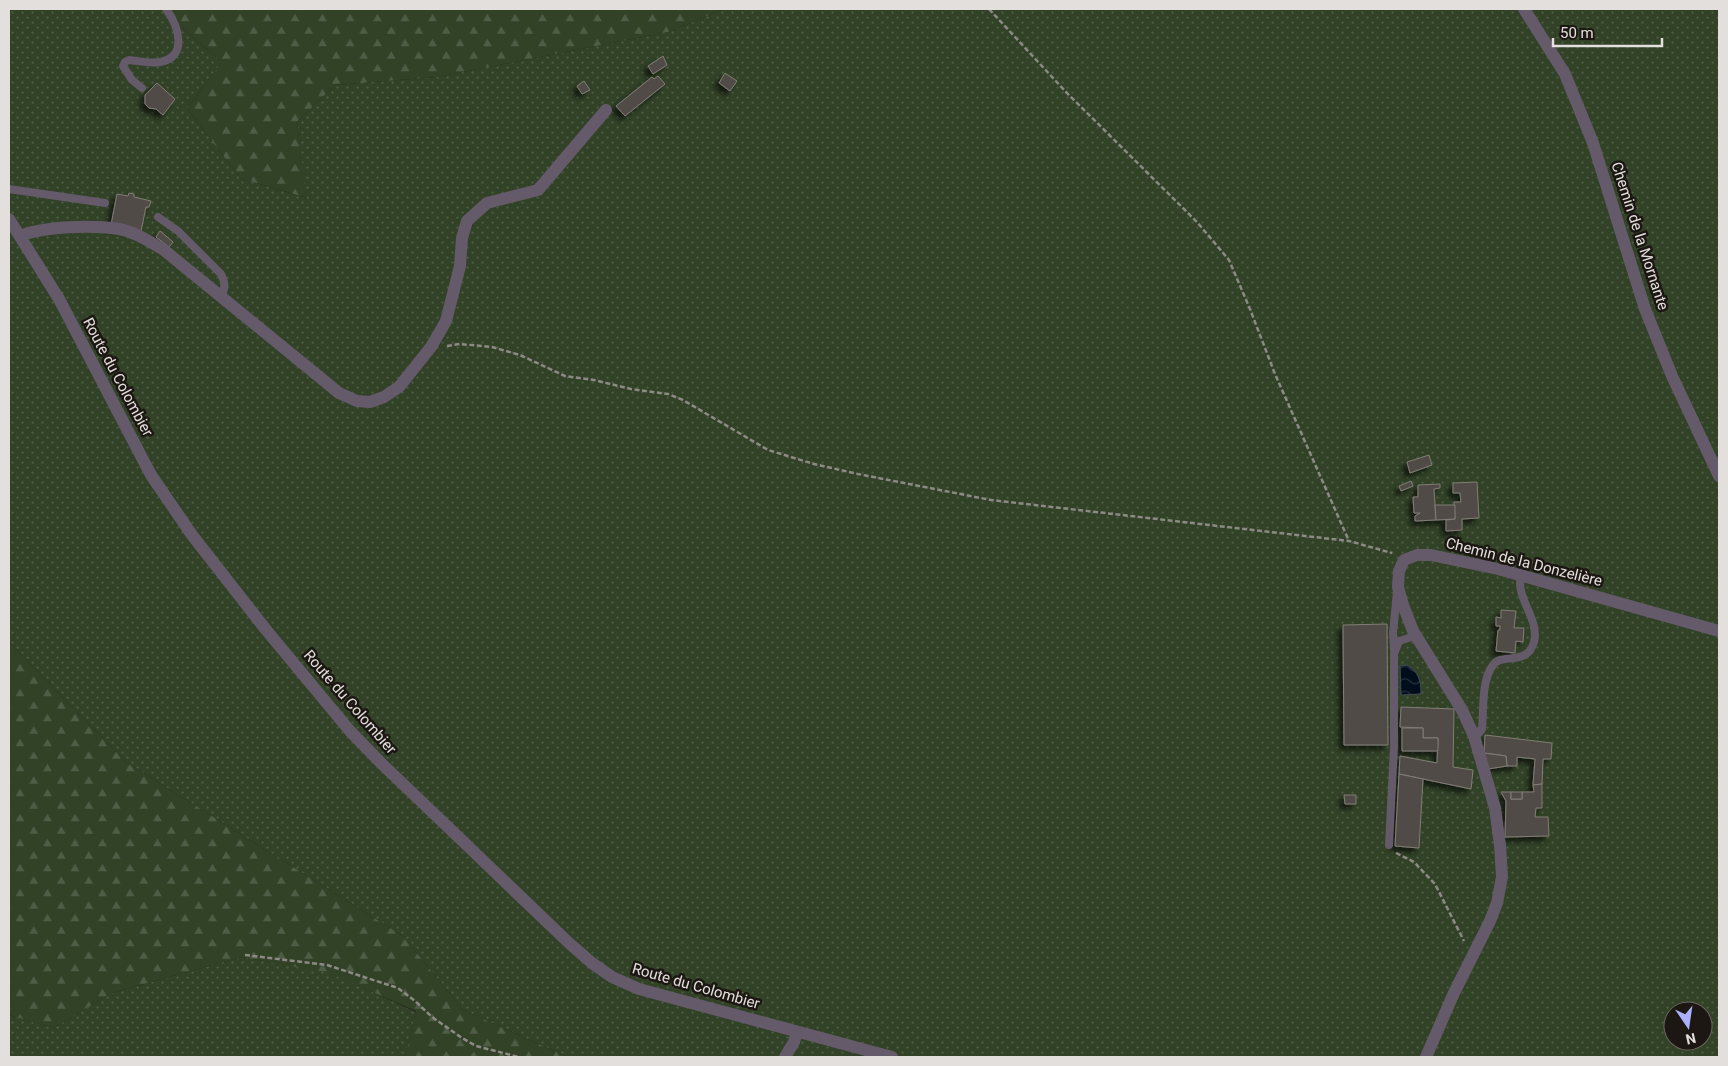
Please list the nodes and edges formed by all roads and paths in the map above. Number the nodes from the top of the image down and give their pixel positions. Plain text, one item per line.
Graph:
1 (166, 9) edge
2 (989, 9) edge
3 (1524, 9) edge
4 (142, 88) dead end
5 (606, 110) dead end
6 (9, 189) edge
7 (104, 203) dead end
8 (158, 218) dead end
9 (9, 219) edge
10 (20, 236) junction
11 (221, 296) junction
12 (431, 347) junction
13 (1719, 476) edge
14 (1349, 541) junction
15 (1404, 560) junction
16 (1521, 576) junction
17 (1398, 588) junction
18 (1719, 631) edge
19 (1418, 638) junction
20 (1394, 654) junction
21 (1474, 736) junction
22 (1389, 845) joint
23 (1475, 952) junction
24 (245, 955) dead end
25 (797, 1032) junction
26 (519, 1057) edge
27 (785, 1057) edge
28 (892, 1057) edge
29 (1426, 1057) edge

1 - 4 lane
2 - 14 path
3 - 13 street, Chemin de la Mornante
5 - 12 street
6 - 7 lane
8 - 11 lane
9 - 10 street, Route du Colombier
10 - 11 street
10 - 25 street, Route du Colombier
11 - 12 street
12 - 14 path
14 - 15 path
15 - 16 street, Chemin de la Donzelière
15 - 17 street
16 - 18 street, Chemin de la Donzelière
16 - 21 lane
17 - 19 street
17 - 20 lane
19 - 20 lane
19 - 21 street
20 - 22 lane
21 - 23 street
22 - 23 path
23 - 29 street
24 - 26 path
25 - 27 street
25 - 28 street, Route du Colombier

